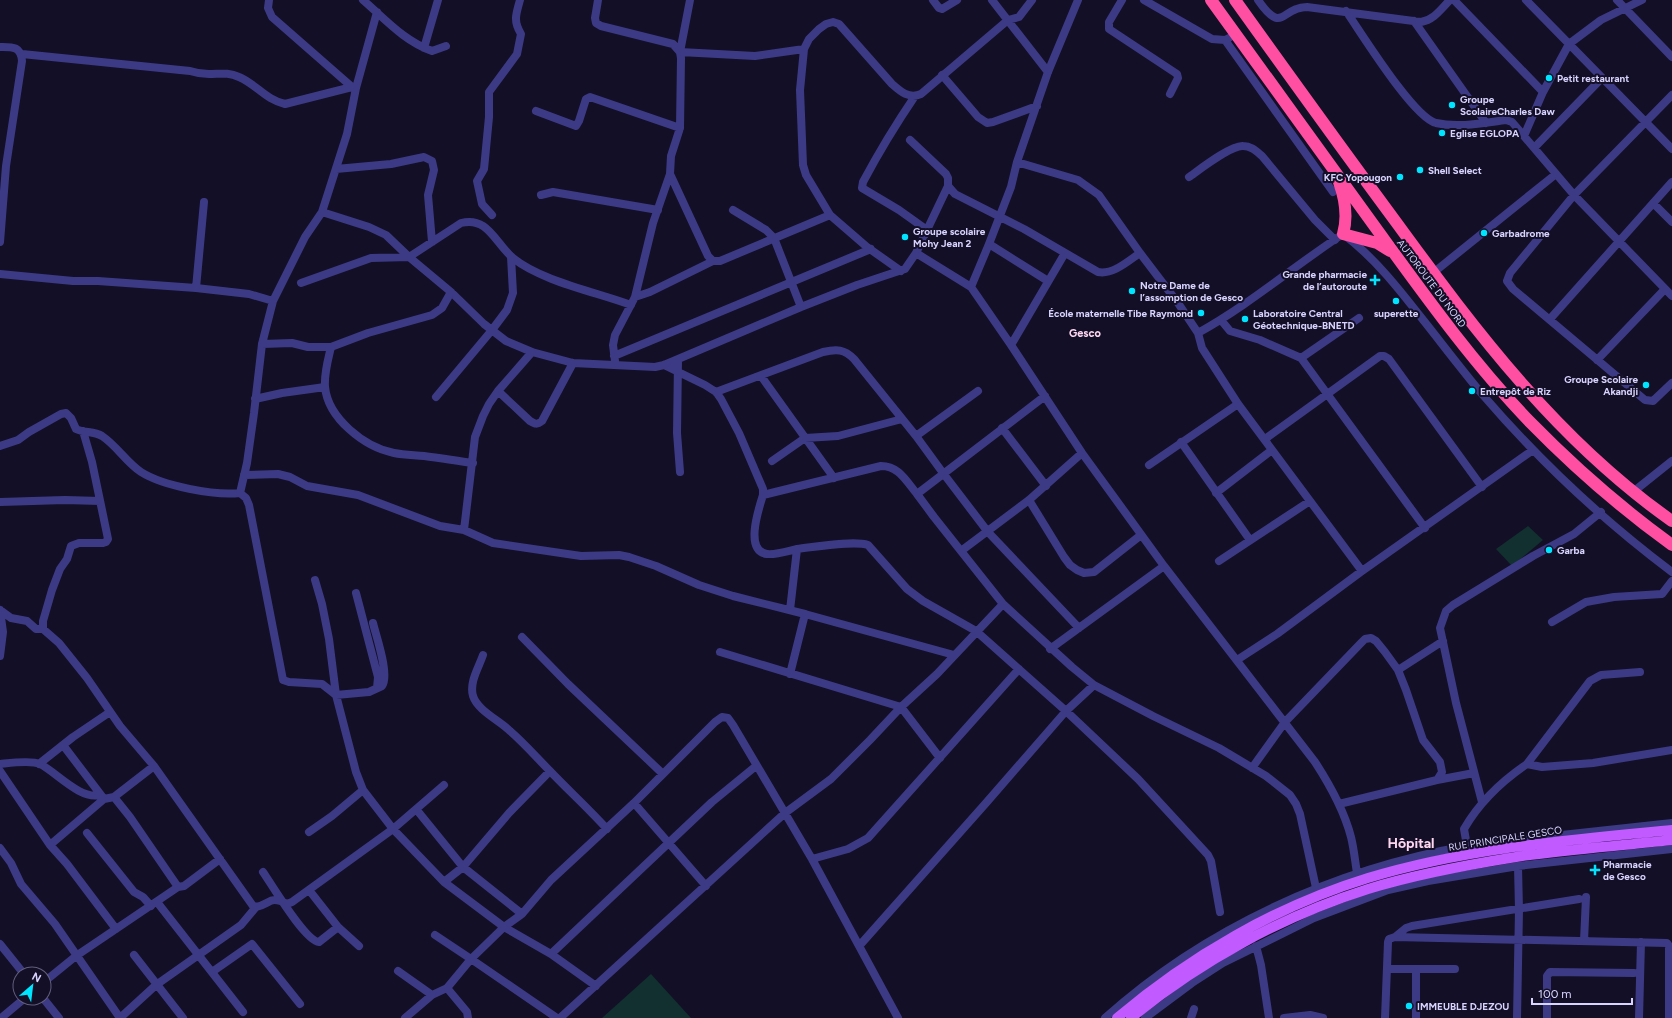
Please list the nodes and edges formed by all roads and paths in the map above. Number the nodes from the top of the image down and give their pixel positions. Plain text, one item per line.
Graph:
1 (269, 0) edge
2 (362, 0) edge
3 (438, 0) edge
4 (520, 0) edge
5 (598, 0) edge
6 (690, 0) edge
7 (933, 0) edge
8 (957, 0) edge
9 (992, 0) edge
10 (1032, 0) edge
11 (1078, 0) edge
12 (1122, 0) edge
13 (1144, 0) edge
14 (1211, 0) edge
15 (1235, 0) edge
16 (1258, 0) edge
17 (1450, 0) edge
18 (1454, 0) edge
19 (1526, 0) edge
20 (1617, 0) edge
21 (1642, 0) edge
22 (1625, 8) junction
23 (1346, 11) junction
24 (377, 12) junction
25 (1008, 20) junction
26 (1414, 21) junction
27 (1237, 36) junction
28 (1225, 40) junction
29 (1569, 44) junction
30 (446, 46) dead end
31 (0, 47) edge
32 (424, 48) junction
33 (804, 49) junction
34 (680, 52) junction
35 (22, 54) junction
36 (1672, 57) edge
37 (1048, 72) junction
38 (942, 75) junction
39 (1602, 78) junction
40 (354, 88) junction
41 (1543, 92) junction
42 (1170, 94) dead end
43 (1672, 95) edge
44 (915, 96) junction
45 (1037, 106) junction
46 (536, 111) dead end
47 (1646, 121) junction
48 (1486, 123) junction
49 (680, 128) junction
50 (1524, 136) junction
51 (910, 140) dead end
52 (1534, 148) junction
53 (1672, 149) edge
54 (1017, 162) junction
55 (336, 169) junction
56 (1335, 171) junction
57 (670, 174) junction
58 (1556, 174) junction
59 (1189, 177) dead end
60 (1672, 182) edge
61 (948, 186) junction
62 (1333, 192) dead end
63 (541, 195) dead end
64 (1574, 195) junction
65 (204, 202) dead end
66 (1653, 203) junction
67 (658, 210) junction
68 (734, 210) dead end
69 (322, 212) junction
70 (492, 215) dead end
71 (830, 215) junction
72 (1000, 216) junction
73 (1672, 222) edge
74 (927, 230) junction
75 (1339, 237) junction
76 (774, 238) junction
77 (1618, 241) junction
78 (0, 242) edge
79 (432, 242) junction
80 (989, 244) junction
81 (871, 249) junction
82 (916, 253) junction
83 (1065, 253) junction
84 (1140, 253) junction
85 (1394, 254) junction
86 (409, 257) junction
87 (512, 257) junction
88 (713, 261) junction
89 (901, 271) junction
90 (1433, 273) junction
91 (0, 274) edge
92 (1048, 281) junction
93 (301, 283) dead end
94 (792, 283) junction
95 (971, 287) junction
96 (196, 288) junction
97 (1665, 289) junction
98 (451, 292) junction
99 (1672, 296) edge
100 (273, 301) junction
101 (633, 301) junction
102 (801, 307) junction
103 (1359, 318) dead end
104 (1550, 319) junction
105 (1220, 320) junction
106 (492, 330) junction
107 (1198, 333) junction
108 (262, 344) junction
109 (1011, 345) junction
110 (331, 347) junction
111 (532, 352) junction
112 (614, 356) junction
113 (1301, 358) junction
114 (678, 360) junction
115 (1598, 360) junction
116 (574, 363) junction
117 (664, 365) junction
118 (616, 366) junction
119 (679, 372) junction
120 (761, 376) junction
121 (1672, 383) edge
122 (325, 387) junction
123 (498, 390) junction
124 (716, 392) junction
125 (978, 392) dead end
126 (1327, 393) junction
127 (1045, 396) junction
128 (436, 398) dead end
129 (255, 399) junction
130 (1238, 404) junction
131 (902, 419) junction
132 (1002, 428) junction
133 (83, 431) junction
134 (916, 436) junction
135 (805, 438) junction
136 (1264, 439) junction
137 (1181, 442) junction
138 (0, 446) edge
139 (1272, 450) junction
140 (1533, 450) junction
141 (1082, 453) junction
142 (772, 461) dead end
143 (1672, 461) edge
144 (473, 463) junction
145 (1149, 465) dead end
146 (680, 472) dead end
147 (943, 473) junction
148 (244, 475) junction
149 (834, 478) junction
150 (1046, 486) junction
151 (1482, 486) junction
152 (1632, 492) junction
153 (240, 493) junction
154 (1216, 493) junction
155 (917, 494) junction
156 (763, 495) junction
157 (1029, 500) junction
158 (100, 501) junction
159 (1310, 501) junction
160 (0, 502) edge
161 (1601, 512) junction
162 (1672, 521) edge
163 (1425, 528) junction
164 (464, 530) junction
165 (988, 532) junction
166 (1141, 535) junction
167 (1250, 540) junction
168 (1672, 545) edge
169 (797, 549) junction
170 (961, 551) junction
171 (1219, 560) dead end
172 (1164, 566) junction
173 (1362, 571) junction
174 (1672, 572) edge
175 (315, 580) dead end
176 (1672, 581) edge
177 (356, 593) dead end
178 (1003, 604) junction
179 (0, 610) edge
180 (790, 610) junction
181 (805, 614) junction
182 (1552, 622) dead end
183 (373, 623) dead end
184 (1079, 628) junction
185 (44, 629) junction
186 (976, 632) junction
187 (522, 637) dead end
188 (1443, 641) junction
189 (1050, 649) junction
190 (720, 652) dead end
191 (483, 655) dead end
192 (954, 655) junction
193 (0, 656) edge
194 (1237, 660) junction
195 (1019, 669) junction
196 (1398, 670) junction
197 (1640, 672) dead end
198 (790, 674) junction
199 (1094, 685) junction
200 (377, 688) junction
201 (336, 694) junction
202 (900, 707) junction
203 (1066, 711) junction
204 (110, 712) junction
205 (1285, 722) junction
206 (63, 744) junction
207 (1672, 750) edge
208 (940, 758) junction
209 (0, 764) edge
210 (39, 764) junction
211 (1527, 764) junction
212 (154, 766) junction
213 (756, 766) junction
214 (1252, 768) junction
215 (0, 771) edge
216 (550, 771) junction
217 (1474, 773) junction
218 (662, 774) junction
219 (1437, 780) junction
220 (444, 785) dead end
221 (363, 790) junction
222 (114, 796) junction
223 (102, 797) junction
224 (1482, 802) junction
225 (634, 803) junction
226 (1339, 804) junction
227 (416, 809) junction
228 (785, 813) junction
229 (1672, 823) edge
230 (392, 829) junction
231 (607, 829) junction
232 (1672, 830) edge
233 (87, 832) dead end
234 (309, 832) dead end
235 (1672, 840) edge
236 (668, 843) junction
237 (50, 845) junction
238 (1467, 846) junction
239 (0, 848) edge
240 (1672, 849) edge
241 (220, 859) junction
242 (812, 859) junction
243 (1518, 866) junction
244 (463, 867) junction
245 (263, 872) dead end
246 (1358, 873) junction
247 (444, 882) junction
248 (706, 886) junction
249 (178, 887) junction
250 (1316, 888) junction
251 (309, 890) junction
252 (282, 901) junction
253 (154, 904) junction
254 (256, 907) junction
255 (1519, 910) junction
256 (1220, 912) dead end
257 (522, 914) junction
258 (338, 927) junction
259 (504, 927) junction
260 (116, 930) junction
261 (435, 935) dead end
262 (1395, 937) junction
263 (1518, 939) junction
264 (1584, 941) junction
265 (1641, 942) junction
266 (0, 944) edge
267 (860, 944) junction
268 (359, 946) dead end
269 (1256, 946) junction
270 (551, 954) junction
271 (134, 955) dead end
272 (76, 956) junction
273 (199, 956) junction
274 (471, 959) junction
275 (18, 966) edge
276 (1387, 969) junction
277 (1416, 969) junction
278 (1455, 969) dead end
279 (398, 971) dead end
280 (212, 972) junction
281 (1634, 973) dead end
282 (52, 976) edge
283 (156, 985) junction
284 (596, 986) junction
285 (447, 988) junction
286 (432, 995) junction
287 (300, 1004) dead end
288 (15, 1006) edge
289 (49, 1006) edge
290 (1194, 1009) dead end
291 (243, 1012) dead end
292 (1, 1018) edge
293 (58, 1018) edge
294 (120, 1018) edge
295 (182, 1018) edge
296 (405, 1018) edge
297 (468, 1018) edge
298 (557, 1018) edge
299 (560, 1018) edge
300 (898, 1018) edge
301 (1105, 1018) edge
302 (1117, 1018) edge
303 (1131, 1018) edge
304 (1144, 1018) edge
305 (1191, 1018) edge
306 (1269, 1018) edge
307 (1284, 1018) edge
308 (1323, 1018) edge
309 (1385, 1018) edge
310 (1416, 1018) edge
311 (1517, 1018) edge
312 (1547, 1018) edge
313 (1639, 1018) edge
314 (1669, 1018) edge

1 - 40 street
2 - 24 street
3 - 32 street
4 - 70 street
5 - 34 street
6 - 34 street
7 - 8 street
9 - 25 street
10 - 25 street
11 - 37 street
12 - 42 street
13 - 28 street
14 - 27 highway, AUTOROUTE DU NORD
15 - 90 highway, AUTOROUTE DU NORD
16 - 23 street
17 - 26 street
18 - 41 street
19 - 29 street
20 - 22 street
21 - 22 street
22 - 29 street
22 - 36 street
23 - 26 street
23 - 48 street
24 - 32 street
24 - 40 street
25 - 37 street
25 - 38 street
26 - 48 street
27 - 28 street
27 - 56 highway, AUTOROUTE DU NORD
28 - 62 street
29 - 39 street
29 - 41 street
30 - 32 street
31 - 35 street
33 - 34 street
33 - 44 street
33 - 71 street
34 - 49 street
35 - 40 street
35 - 78 street
37 - 45 street
38 - 44 street
38 - 45 street
39 - 47 street
39 - 52 street
40 - 55 street
41 - 50 street
43 - 47 street
44 - 74 street
45 - 54 street
46 - 49 street
47 - 53 street
47 - 64 street
48 - 50 street
49 - 57 street
50 - 52 street
51 - 61 street
52 - 58 street
54 - 72 street
54 - 84 street
55 - 69 street
55 - 79 street
56 - 75 highway
56 - 85 highway, AUTOROUTE DU NORD
57 - 67 street
57 - 88 street
58 - 64 street
58 - 90 street
59 - 75 street
60 - 66 street
61 - 72 street
61 - 74 street
63 - 67 street
64 - 77 street
64 - 104 street
65 - 96 street
66 - 73 street
66 - 77 street
67 - 101 street
68 - 76 street
69 - 86 street
69 - 100 street
71 - 76 street
71 - 81 street
72 - 80 street
72 - 83 street
74 - 82 street
75 - 85 highway
75 - 105 street
75 - 140 street
76 - 88 street
76 - 94 street
77 - 97 street
77 - 104 street
79 - 86 street
79 - 87 street
80 - 92 street
80 - 95 street
81 - 89 street
81 - 94 street
82 - 89 street
82 - 95 street
83 - 84 street
83 - 92 street
84 - 107 street
85 - 168 highway, AUTOROUTE DU NORD
86 - 93 street
86 - 98 street
87 - 101 street
87 - 106 street
88 - 101 street
89 - 102 street
90 - 152 highway, AUTOROUTE DU NORD
91 - 96 street
92 - 109 street
94 - 102 street
94 - 112 street
95 - 109 street
96 - 100 street
97 - 99 street
97 - 115 street
98 - 106 street
98 - 110 street
100 - 108 street
101 - 112 street
102 - 114 street
103 - 113 street
104 - 115 street
105 - 107 street
105 - 113 street
106 - 111 street
106 - 128 street
107 - 130 street
108 - 110 street
108 - 129 street
109 - 127 street
110 - 122 street
111 - 116 street
111 - 123 street
112 - 118 street
113 - 126 street
114 - 117 street
114 - 119 street
115 - 121 street
116 - 118 street
116 - 123 street
117 - 118 street
117 - 119 street
119 - 124 street
119 - 146 street
120 - 124 street
120 - 131 street
120 - 135 street
122 - 129 street
122 - 144 street
123 - 144 street
124 - 156 street
125 - 134 street
126 - 136 street
126 - 151 street
126 - 163 street
127 - 132 street
127 - 141 street
129 - 148 street
130 - 136 street
130 - 137 street
131 - 134 street
131 - 135 street
132 - 147 street
132 - 150 street
133 - 138 street
133 - 153 street
133 - 158 street
134 - 147 street
135 - 142 street
135 - 149 street
136 - 139 street
137 - 145 street
137 - 154 street
139 - 154 street
139 - 159 street
140 - 151 street
140 - 161 street
141 - 150 street
141 - 166 street
143 - 152 street
144 - 164 street
147 - 155 street
147 - 165 street
148 - 153 street
148 - 164 street
149 - 155 street
149 - 156 street
150 - 157 street
151 - 163 street
152 - 162 highway, AUTOROUTE DU NORD
153 - 201 street
154 - 167 street
155 - 170 street
156 - 169 street
157 - 165 street
157 - 166 street
158 - 160 street
158 - 185 street
159 - 167 street
159 - 173 street
161 - 174 street
161 - 188 street
163 - 173 street
164 - 180 street
165 - 170 street
165 - 184 street
166 - 172 street
167 - 171 street
169 - 180 street
169 - 186 street
170 - 178 street
172 - 184 street
172 - 194 street
173 - 194 street
175 - 201 street
176 - 182 street
177 - 200 street
178 - 186 street
178 - 189 street
179 - 185 street
179 - 193 street
180 - 181 street
181 - 192 street
181 - 198 street
183 - 200 street
184 - 189 street
185 - 204 street
186 - 192 street
186 - 195 street
187 - 218 street
188 - 196 street
188 - 217 street
189 - 199 street
190 - 198 street
191 - 216 street
192 - 202 street
194 - 205 street
195 - 203 street
195 - 208 street
196 - 205 street
196 - 219 street
197 - 211 street
198 - 202 street
199 - 203 street
199 - 214 street
200 - 201 street
201 - 221 street
202 - 208 street
202 - 228 street
203 - 256 street
203 - 267 street
204 - 206 street
204 - 212 street
205 - 214 street
205 - 226 street
206 - 210 street
206 - 223 street
207 - 211 street
208 - 242 street
209 - 210 street
210 - 223 street
211 - 224 street
212 - 222 street
212 - 241 street
213 - 218 street
213 - 228 street
213 - 236 street
214 - 250 street
215 - 237 street
216 - 231 street
216 - 244 street
217 - 219 street
217 - 224 street
218 - 225 street
219 - 226 street
220 - 227 street
221 - 230 street
221 - 234 street
222 - 223 street
222 - 249 street
223 - 237 street
224 - 238 street
225 - 231 street
225 - 236 street
226 - 246 street
227 - 230 street
227 - 244 street
228 - 242 street
228 - 248 street
229 - 238 street
230 - 247 street
230 - 251 street
231 - 257 street
232 - 302 main road, RUE PRINCIPALE GESCO
233 - 253 street
235 - 303 main road, RUE PRINCIPALE GESCO
236 - 248 street
236 - 270 street
237 - 260 street
238 - 246 street
239 - 272 street
240 - 243 street
241 - 249 street
241 - 254 street
242 - 267 street
243 - 255 street
243 - 269 street
244 - 247 street
244 - 257 street
245 - 252 street
246 - 250 street
247 - 259 street
248 - 284 street
249 - 253 street
250 - 301 street
251 - 252 street
251 - 258 street
252 - 254 street
252 - 258 street
253 - 260 street
253 - 273 street
254 - 273 street
255 - 262 street
255 - 263 street
255 - 264 street
257 - 259 street
258 - 268 street
259 - 270 street
259 - 274 street
260 - 272 street
261 - 274 street
262 - 263 street
262 - 276 street
263 - 264 street
263 - 311 street
264 - 265 street
265 - 313 street
265 - 314 street
266 - 275 street
267 - 300 street
269 - 304 street
269 - 306 street
270 - 284 street
271 - 283 street
272 - 282 street
272 - 294 street
273 - 280 street
273 - 283 street
274 - 285 street
274 - 298 street
276 - 277 street
276 - 309 street
277 - 278 street
277 - 310 street
279 - 286 street
280 - 287 street
280 - 291 street
281 - 312 street
283 - 294 street
283 - 295 street
284 - 299 street
285 - 286 street
285 - 297 street
286 - 296 street
288 - 292 street
289 - 293 street
290 - 305 street
307 - 308 street

